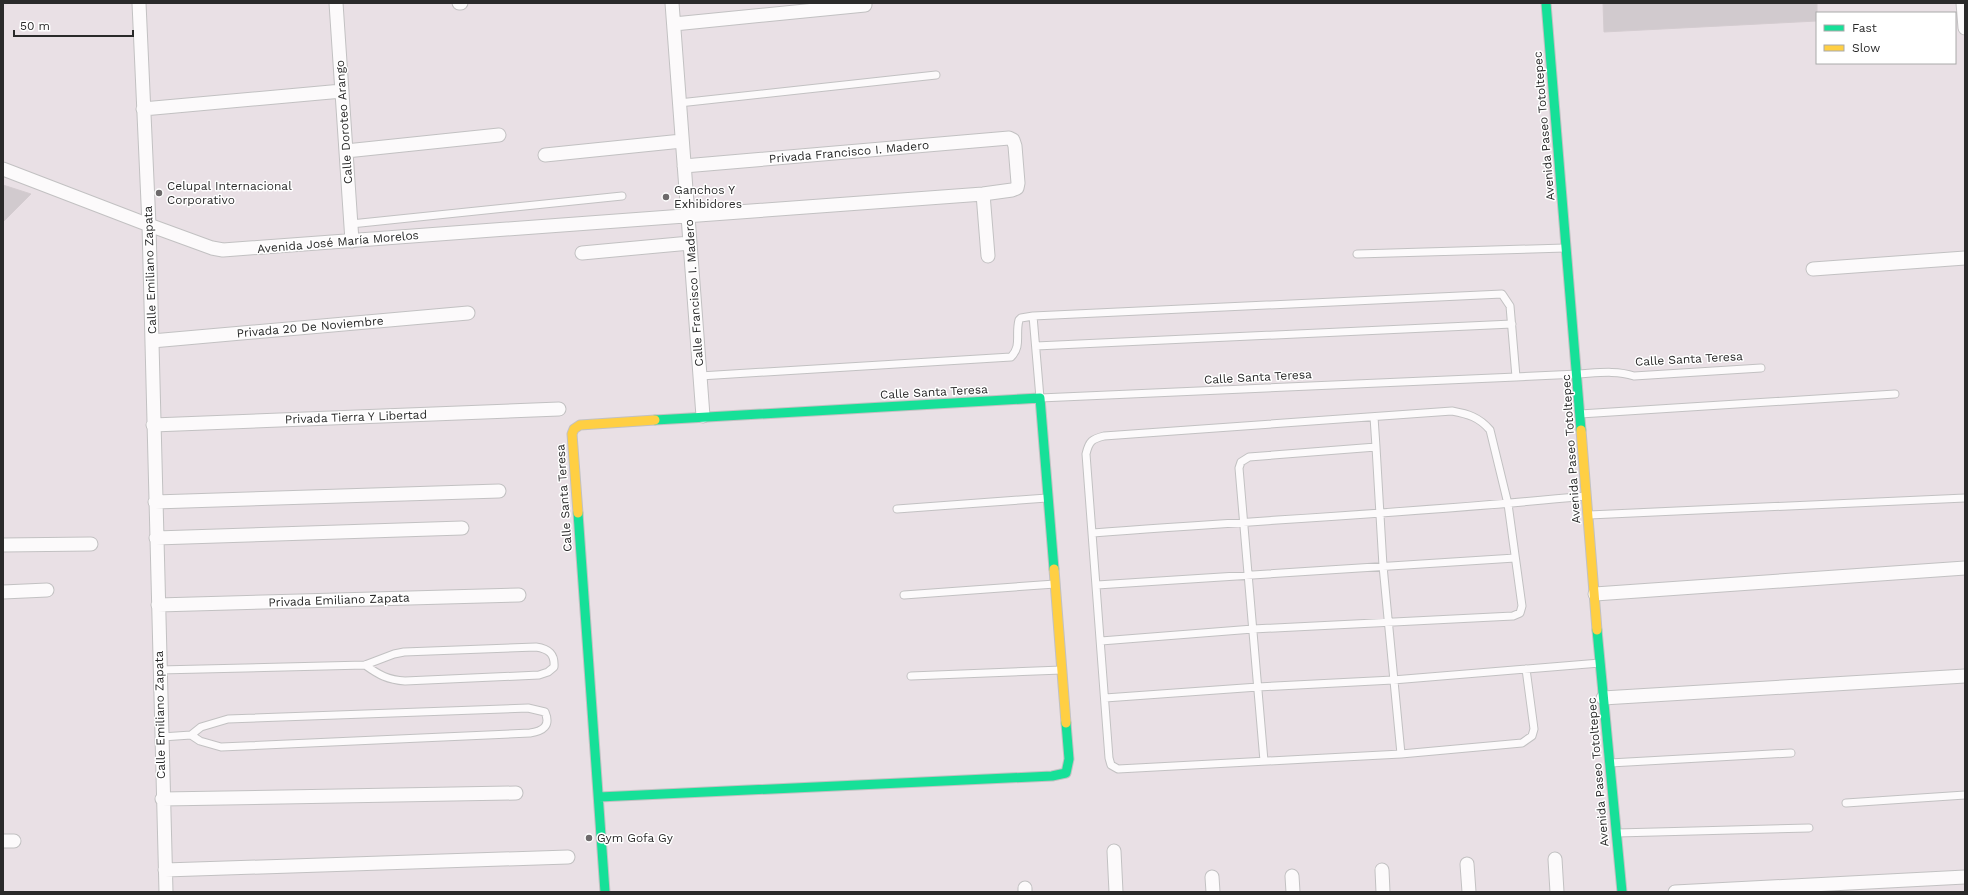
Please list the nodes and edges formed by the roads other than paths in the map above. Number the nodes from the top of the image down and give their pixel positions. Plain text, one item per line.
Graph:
1 (139, 3) edge
2 (336, 3) edge
3 (672, 3) edge
4 (1546, 3) edge
5 (1963, 3) edge
6 (865, 5) dead end
7 (674, 24) junction
8 (1965, 28) edge
9 (936, 75) dead end
10 (342, 91) junction
11 (679, 103) junction
12 (143, 109) junction
13 (499, 135) dead end
14 (1014, 140) joint
15 (682, 141) junction
16 (346, 151) junction
17 (545, 155) dead end
18 (684, 166) junction
19 (3, 169) edge
20 (983, 194) junction
21 (622, 196) dead end
22 (688, 215) junction
23 (350, 224) junction
24 (149, 225) junction
25 (352, 241) junction
26 (690, 243) junction
27 (1567, 248) junction
28 (582, 254) dead end
29 (1357, 254) dead end
30 (988, 256) dead end
31 (1965, 258) edge
32 (1812, 269) dead end
33 (468, 312) dead end
34 (1033, 316) junction
35 (1512, 324) junction
36 (152, 342) junction
37 (1036, 346) junction
38 (1761, 368) dead end
39 (1578, 374) junction
40 (700, 376) junction
41 (1516, 377) junction
42 (1896, 394) dead end
43 (1040, 398) junction
44 (559, 409) dead end
45 (1580, 414) junction
46 (703, 416) junction
47 (1374, 417) junction
48 (153, 425) junction
49 (1376, 447) junction
50 (500, 491) dead end
51 (1587, 496) junction
52 (1049, 498) junction
53 (1965, 498) edge
54 (155, 502) junction
55 (1508, 504) junction
56 (897, 509) dead end
57 (1381, 513) junction
58 (1588, 515) junction
59 (1243, 521) junction
60 (462, 528) dead end
61 (1093, 533) junction
62 (156, 538) junction
63 (91, 544) dead end
64 (3, 545) edge
65 (1515, 558) junction
66 (1383, 566) junction
67 (1965, 568) edge
68 (1248, 575) junction
69 (1055, 584) junction
70 (1097, 585) junction
71 (47, 590) dead end
72 (3, 592) edge
73 (1595, 594) junction
74 (519, 595) dead end
75 (904, 595) dead end
76 (158, 605) junction
77 (1388, 622) junction
78 (1253, 629) junction
79 (1101, 641) junction
80 (1600, 663) junction
81 (365, 665) junction
82 (1526, 669) junction
83 (159, 670) junction
84 (1062, 670) junction
85 (911, 676) dead end
86 (1965, 676) edge
87 (1393, 680) junction
88 (1258, 687) junction
89 (1105, 698) junction
90 (1603, 698) junction
91 (191, 735) junction
92 (162, 737) junction
93 (1791, 753) dead end
94 (1401, 754) junction
95 (1264, 761) junction
96 (1610, 764) junction
97 (516, 793) dead end
98 (1965, 795) edge
99 (598, 797) junction
100 (162, 799) junction
101 (1846, 802) dead end
102 (1809, 828) dead end
103 (1616, 833) junction
104 (1114, 852) dead end
105 (568, 857) dead end
106 (1555, 859) dead end
107 (1467, 864) dead end
108 (165, 870) junction
109 (1382, 870) dead end
110 (1292, 876) dead end
111 (1965, 877) edge
112 (1212, 878) dead end
113 (166, 892) edge
114 (606, 892) edge
115 (1116, 892) edge
116 (1213, 892) edge
117 (1294, 892) edge
118 (1383, 892) edge
119 (1469, 892) edge
120 (1557, 892) edge
121 (1622, 892) edge
122 (1676, 892) edge

1 - 12 street, Calle Emiliano Zapata
2 - 10 street, Calle Doroteo Arango
3 - 7 street, Calle Francisco I. Madero
4 - 27 street, Avenida Paseo Totoltepec
5 - 8 street
6 - 7 street
7 - 11 street, Calle Francisco I. Madero
9 - 11 lane
10 - 12 street
10 - 16 street, Calle Doroteo Arango
11 - 15 street, Calle Francisco I. Madero
12 - 24 street, Calle Emiliano Zapata
13 - 16 street
14 - 18 street, Privada Francisco I. Madero
14 - 20 street, Avenida José María Morelos
15 - 17 street
15 - 18 street, Calle Francisco I. Madero
16 - 23 street, Calle Doroteo Arango
18 - 22 street, Calle Francisco I. Madero
19 - 24 street, Avenida José María Morelos
20 - 22 street, Avenida José María Morelos
20 - 30 street
21 - 23 lane
22 - 25 street, Avenida José María Morelos
22 - 26 street, Calle Francisco I. Madero
23 - 25 street, Calle Doroteo Arango
24 - 25 street, Avenida José María Morelos
24 - 36 street, Calle Emiliano Zapata
26 - 28 street
26 - 40 street, Calle Francisco I. Madero
27 - 29 lane
27 - 39 street, Avenida Paseo Totoltepec
31 - 32 street
33 - 36 street, Privada 20 De Noviembre
34 - 35 lane
34 - 37 lane
34 - 40 lane
35 - 37 lane
35 - 41 lane
36 - 48 street, Calle Emiliano Zapata
37 - 43 lane
38 - 39 lane, Calle Santa Teresa
39 - 41 lane, Calle Santa Teresa
39 - 45 street, Avenida Paseo Totoltepec
40 - 46 street, Calle Francisco I. Madero
41 - 43 lane, Calle Santa Teresa
42 - 45 lane
43 - 46 street, Calle Santa Teresa
43 - 52 street
44 - 48 street, Privada Tierra Y Libertad
45 - 51 street, Avenida Paseo Totoltepec
46 - 99 street, Calle Santa Teresa
47 - 49 lane
47 - 55 lane
47 - 61 lane
48 - 54 street, Calle Emiliano Zapata
49 - 57 lane
49 - 59 lane
50 - 54 street
51 - 55 lane
51 - 58 street, Avenida Paseo Totoltepec
52 - 56 lane
52 - 69 street
53 - 58 lane
54 - 62 street, Calle Emiliano Zapata
55 - 57 lane
55 - 65 lane
57 - 59 lane
57 - 66 lane
58 - 73 street, Avenida Paseo Totoltepec
59 - 61 lane
59 - 68 lane
60 - 62 street
61 - 70 lane
62 - 76 street, Calle Emiliano Zapata
63 - 64 street
65 - 66 lane
65 - 77 lane
66 - 68 lane
66 - 77 lane
67 - 73 street
68 - 70 lane
68 - 78 lane
69 - 75 lane
69 - 84 street
70 - 79 lane
71 - 72 street
73 - 80 street, Avenida Paseo Totoltepec
74 - 76 street, Privada Emiliano Zapata
76 - 83 street, Calle Emiliano Zapata
77 - 78 lane
77 - 87 lane
78 - 79 lane
78 - 88 lane
79 - 89 lane
80 - 82 lane
80 - 90 street, Avenida Paseo Totoltepec
81 - 81 lane
81 - 83 lane
82 - 87 lane
82 - 94 lane
83 - 92 street, Calle Emiliano Zapata
84 - 85 lane
84 - 99 street
86 - 90 street
87 - 88 lane
87 - 94 lane
88 - 89 lane
88 - 95 lane
89 - 95 lane
90 - 96 street, Avenida Paseo Totoltepec
91 - 91 lane
91 - 92 lane
92 - 100 street, Calle Emiliano Zapata
93 - 96 lane
94 - 95 lane
96 - 103 street, Avenida Paseo Totoltepec
97 - 100 street
98 - 101 lane
99 - 114 street, Calle Santa Teresa
100 - 108 street, Calle Emiliano Zapata
102 - 103 lane
103 - 121 street, Avenida Paseo Totoltepec
104 - 115 street
105 - 108 street
106 - 120 street
107 - 119 street
108 - 113 street, Calle Emiliano Zapata
109 - 118 street
110 - 117 street
111 - 122 street
112 - 116 street

